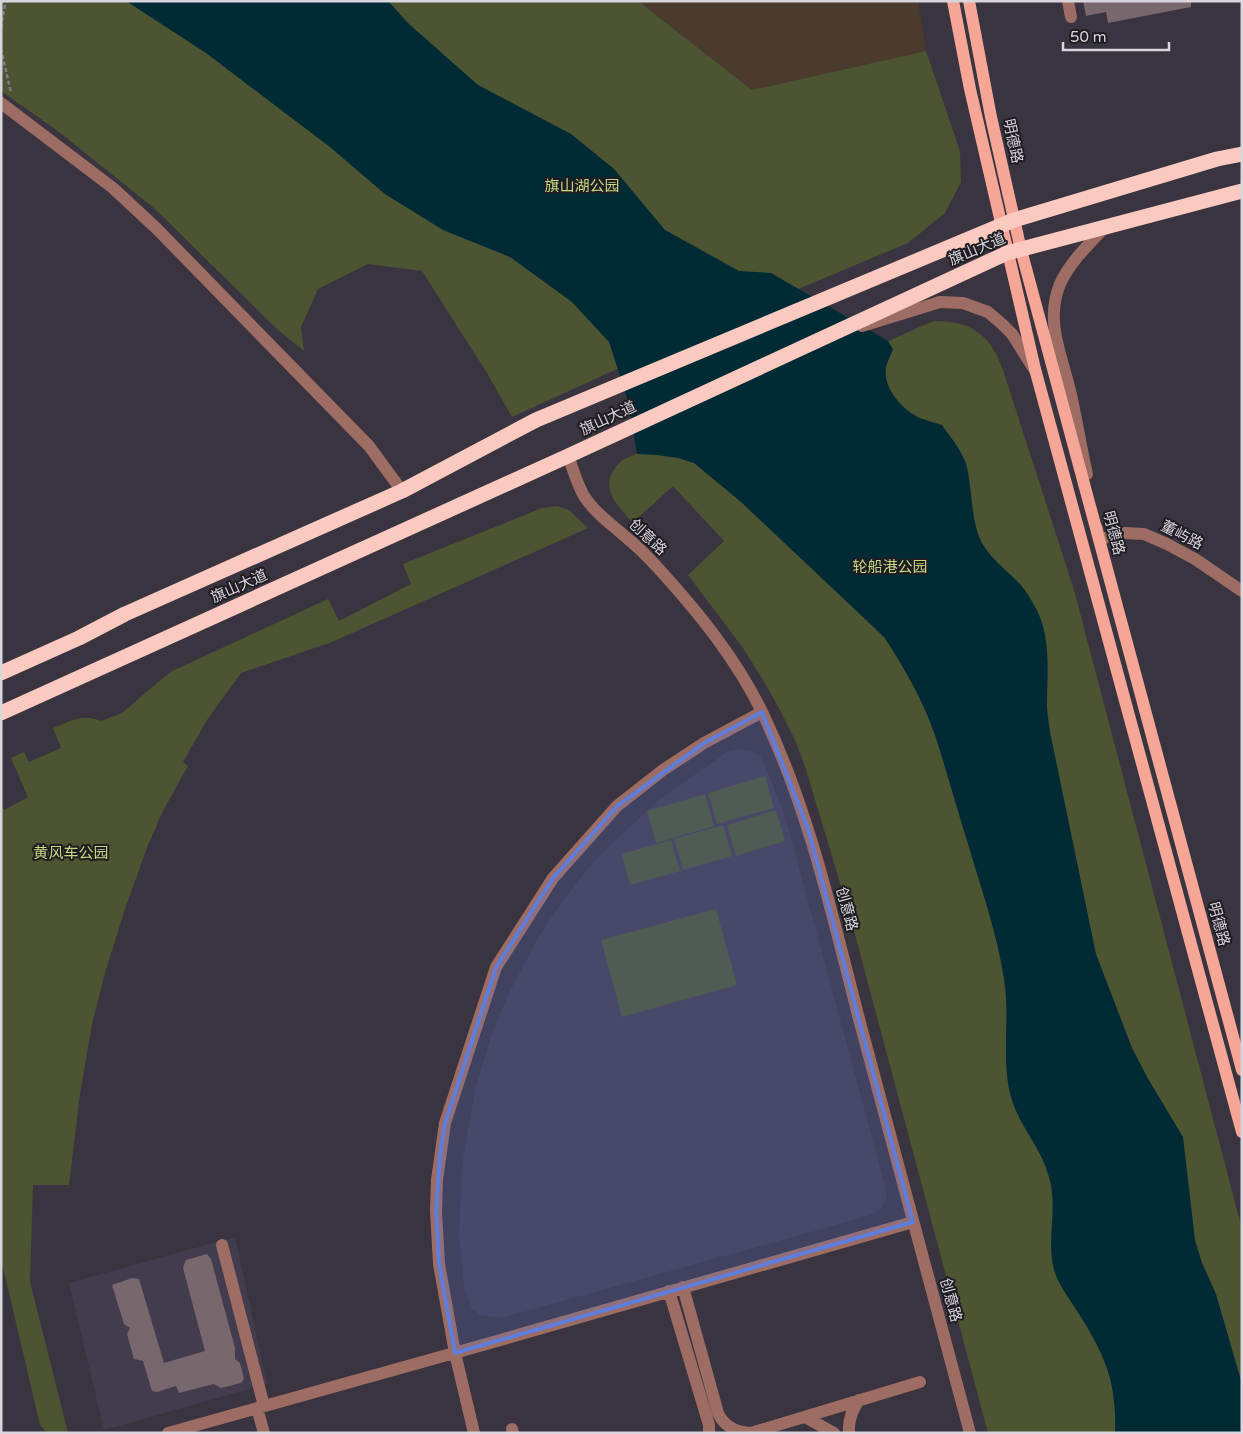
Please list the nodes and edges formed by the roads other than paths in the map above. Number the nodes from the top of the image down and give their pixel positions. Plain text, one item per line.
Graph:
1 (953, 1) edge
2 (968, 1) edge
3 (1068, 1) edge
4 (1071, 17) dead end
5 (1, 103) edge
6 (1242, 154) edge
7 (1242, 191) edge
8 (1007, 222) junction
9 (1105, 227) junction
10 (1014, 252) junction
11 (830, 334) junction
12 (1035, 369) junction
13 (568, 456) junction
14 (402, 491) junction
15 (1099, 539) junction
16 (1242, 591) edge
17 (79, 638) junction
18 (1, 661) edge
19 (1, 673) edge
20 (762, 712) junction
21 (1, 713) edge
22 (1242, 1070) edge
23 (1242, 1132) edge
24 (914, 1222) junction
25 (222, 1245) dead end
26 (683, 1287) junction
27 (669, 1291) junction
28 (455, 1353) junction
29 (920, 1382) dead end
30 (859, 1400) junction
31 (260, 1407) junction
32 (805, 1417) junction
33 (758, 1431) edge
34 (168, 1433) edge
35 (264, 1433) edge
36 (474, 1433) edge
37 (709, 1433) edge
38 (834, 1433) edge
39 (849, 1433) edge
40 (970, 1433) edge

1 - 8 main road, 明德路
2 - 8 main road, 明德路
3 - 4 street
5 - 14 street
6 - 8 highway, 旗山大道
7 - 9 highway, 旗山大道
8 - 10 main road, 明德路
8 - 14 highway, 旗山大道
9 - 10 highway, 旗山大道
9 - 15 street
10 - 11 highway, 旗山大道
10 - 12 main road
10 - 15 main road, 明德路
11 - 12 street
11 - 13 highway, 旗山大道
12 - 23 main road
13 - 20 street, 创意路
13 - 21 highway, 旗山大道
14 - 17 highway, 旗山大道
15 - 16 street, 董屿路
15 - 22 main road, 明德路
17 - 18 highway
17 - 19 highway, 旗山大道
20 - 24 street, 创意路
20 - 28 street
24 - 26 street
24 - 40 street, 创意路
25 - 31 street
26 - 27 street
26 - 33 street
27 - 28 street
27 - 37 street
28 - 31 street
28 - 36 street
29 - 30 street
30 - 32 street
30 - 39 street
31 - 34 street
31 - 35 street
32 - 33 street
32 - 38 street

